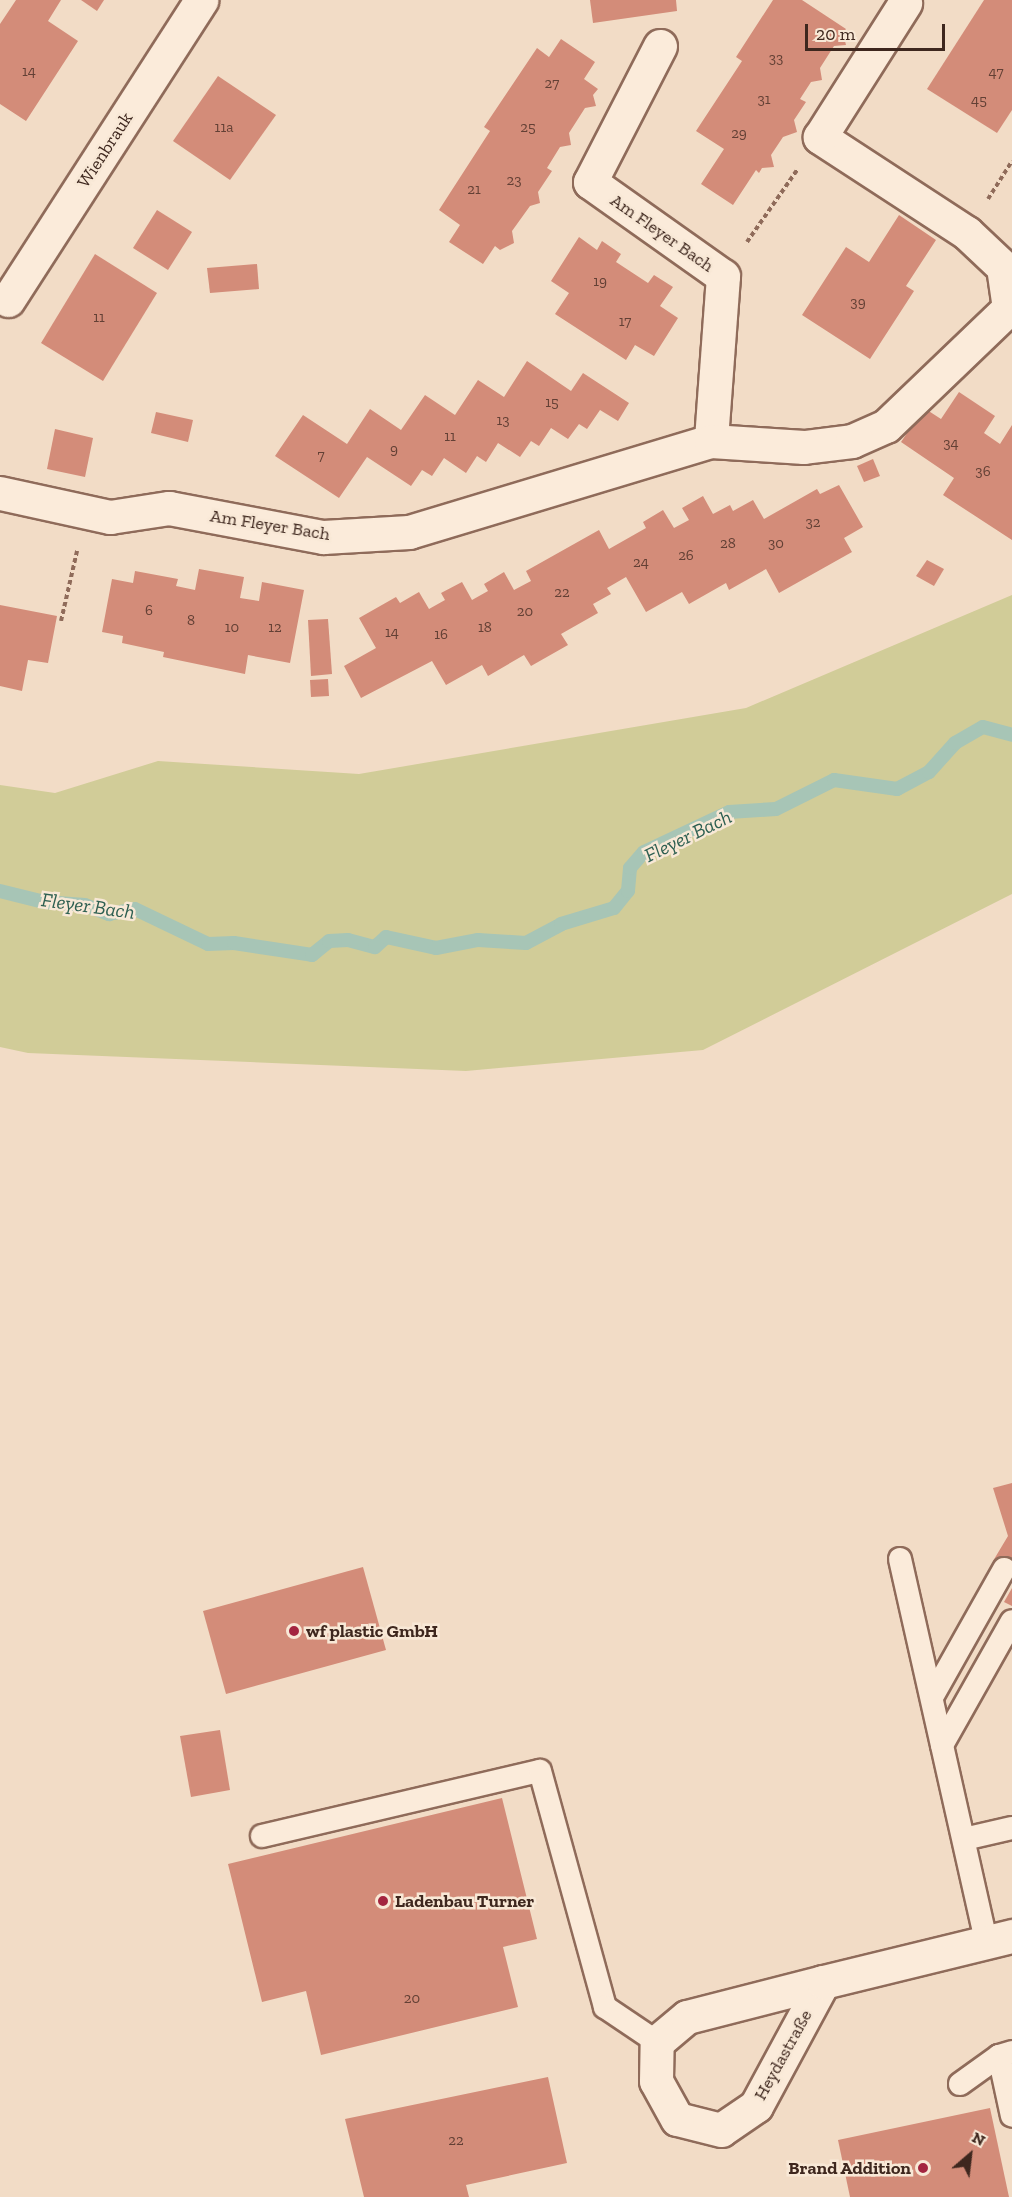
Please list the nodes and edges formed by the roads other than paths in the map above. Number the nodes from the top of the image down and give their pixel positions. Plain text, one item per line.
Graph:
1 (201, 0) edge
2 (905, 3) dead end
3 (660, 46) dead end
4 (8, 300) dead end
5 (1010, 308) edge
6 (711, 441) junction
7 (0, 494) edge
8 (900, 1559) dead end
9 (1004, 1569) dead end
10 (1012, 1621) edge
11 (932, 1697) junction
12 (942, 1745) junction
13 (1012, 1828) edge
14 (262, 1836) dead end
15 (964, 1839) junction
16 (999, 1939) edge
17 (824, 1982) junction
18 (657, 2042) junction
19 (1005, 2054) edge
20 (960, 2084) dead end
21 (1012, 2116) edge

1 - 4 street, Wienbrauk
2 - 5 street, Am Fleyer Bach
3 - 6 street, Am Fleyer Bach
5 - 6 street, Am Fleyer Bach
6 - 7 street, Am Fleyer Bach
8 - 11 lane
9 - 11 lane
10 - 12 lane
11 - 12 lane
12 - 15 lane
13 - 15 lane
14 - 18 lane
15 - 16 lane
16 - 17 street, Heydastraße
17 - 18 street, Heydastraße
17 - 18 street, Heydastraße
19 - 20 lane
19 - 21 lane

